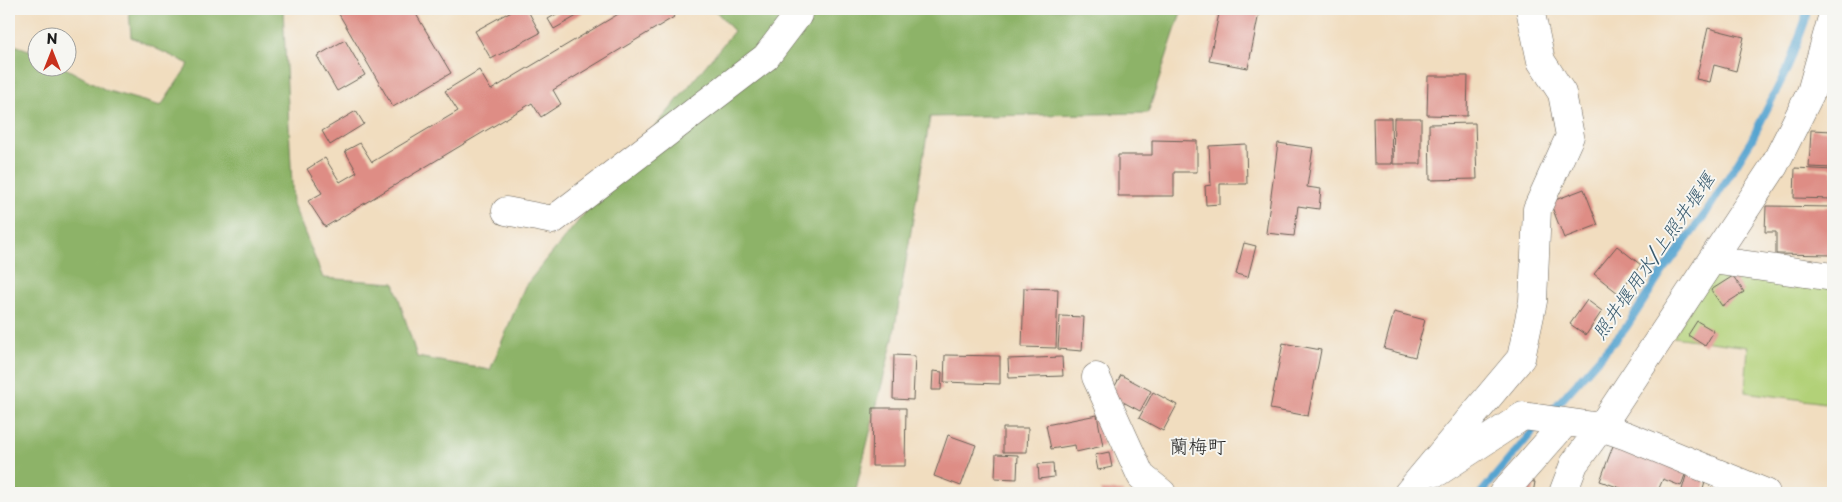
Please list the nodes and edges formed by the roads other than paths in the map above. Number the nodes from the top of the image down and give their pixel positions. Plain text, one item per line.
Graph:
1 (798, 9) edge
2 (1530, 9) edge
3 (1833, 14) edge
4 (506, 211) dead end
5 (1712, 260) junction
6 (1833, 277) edge
7 (1096, 377) dead end
8 (1565, 423) junction
9 (1601, 427) junction
10 (1411, 491) edge
11 (1162, 493) edge
12 (1503, 493) edge
13 (1563, 493) edge
14 (1766, 493) edge

1 - 4 street
2 - 10 street
3 - 5 street
5 - 6 street
5 - 9 street
7 - 11 street
8 - 9 street
8 - 10 street
8 - 12 street
9 - 13 street
9 - 14 street

